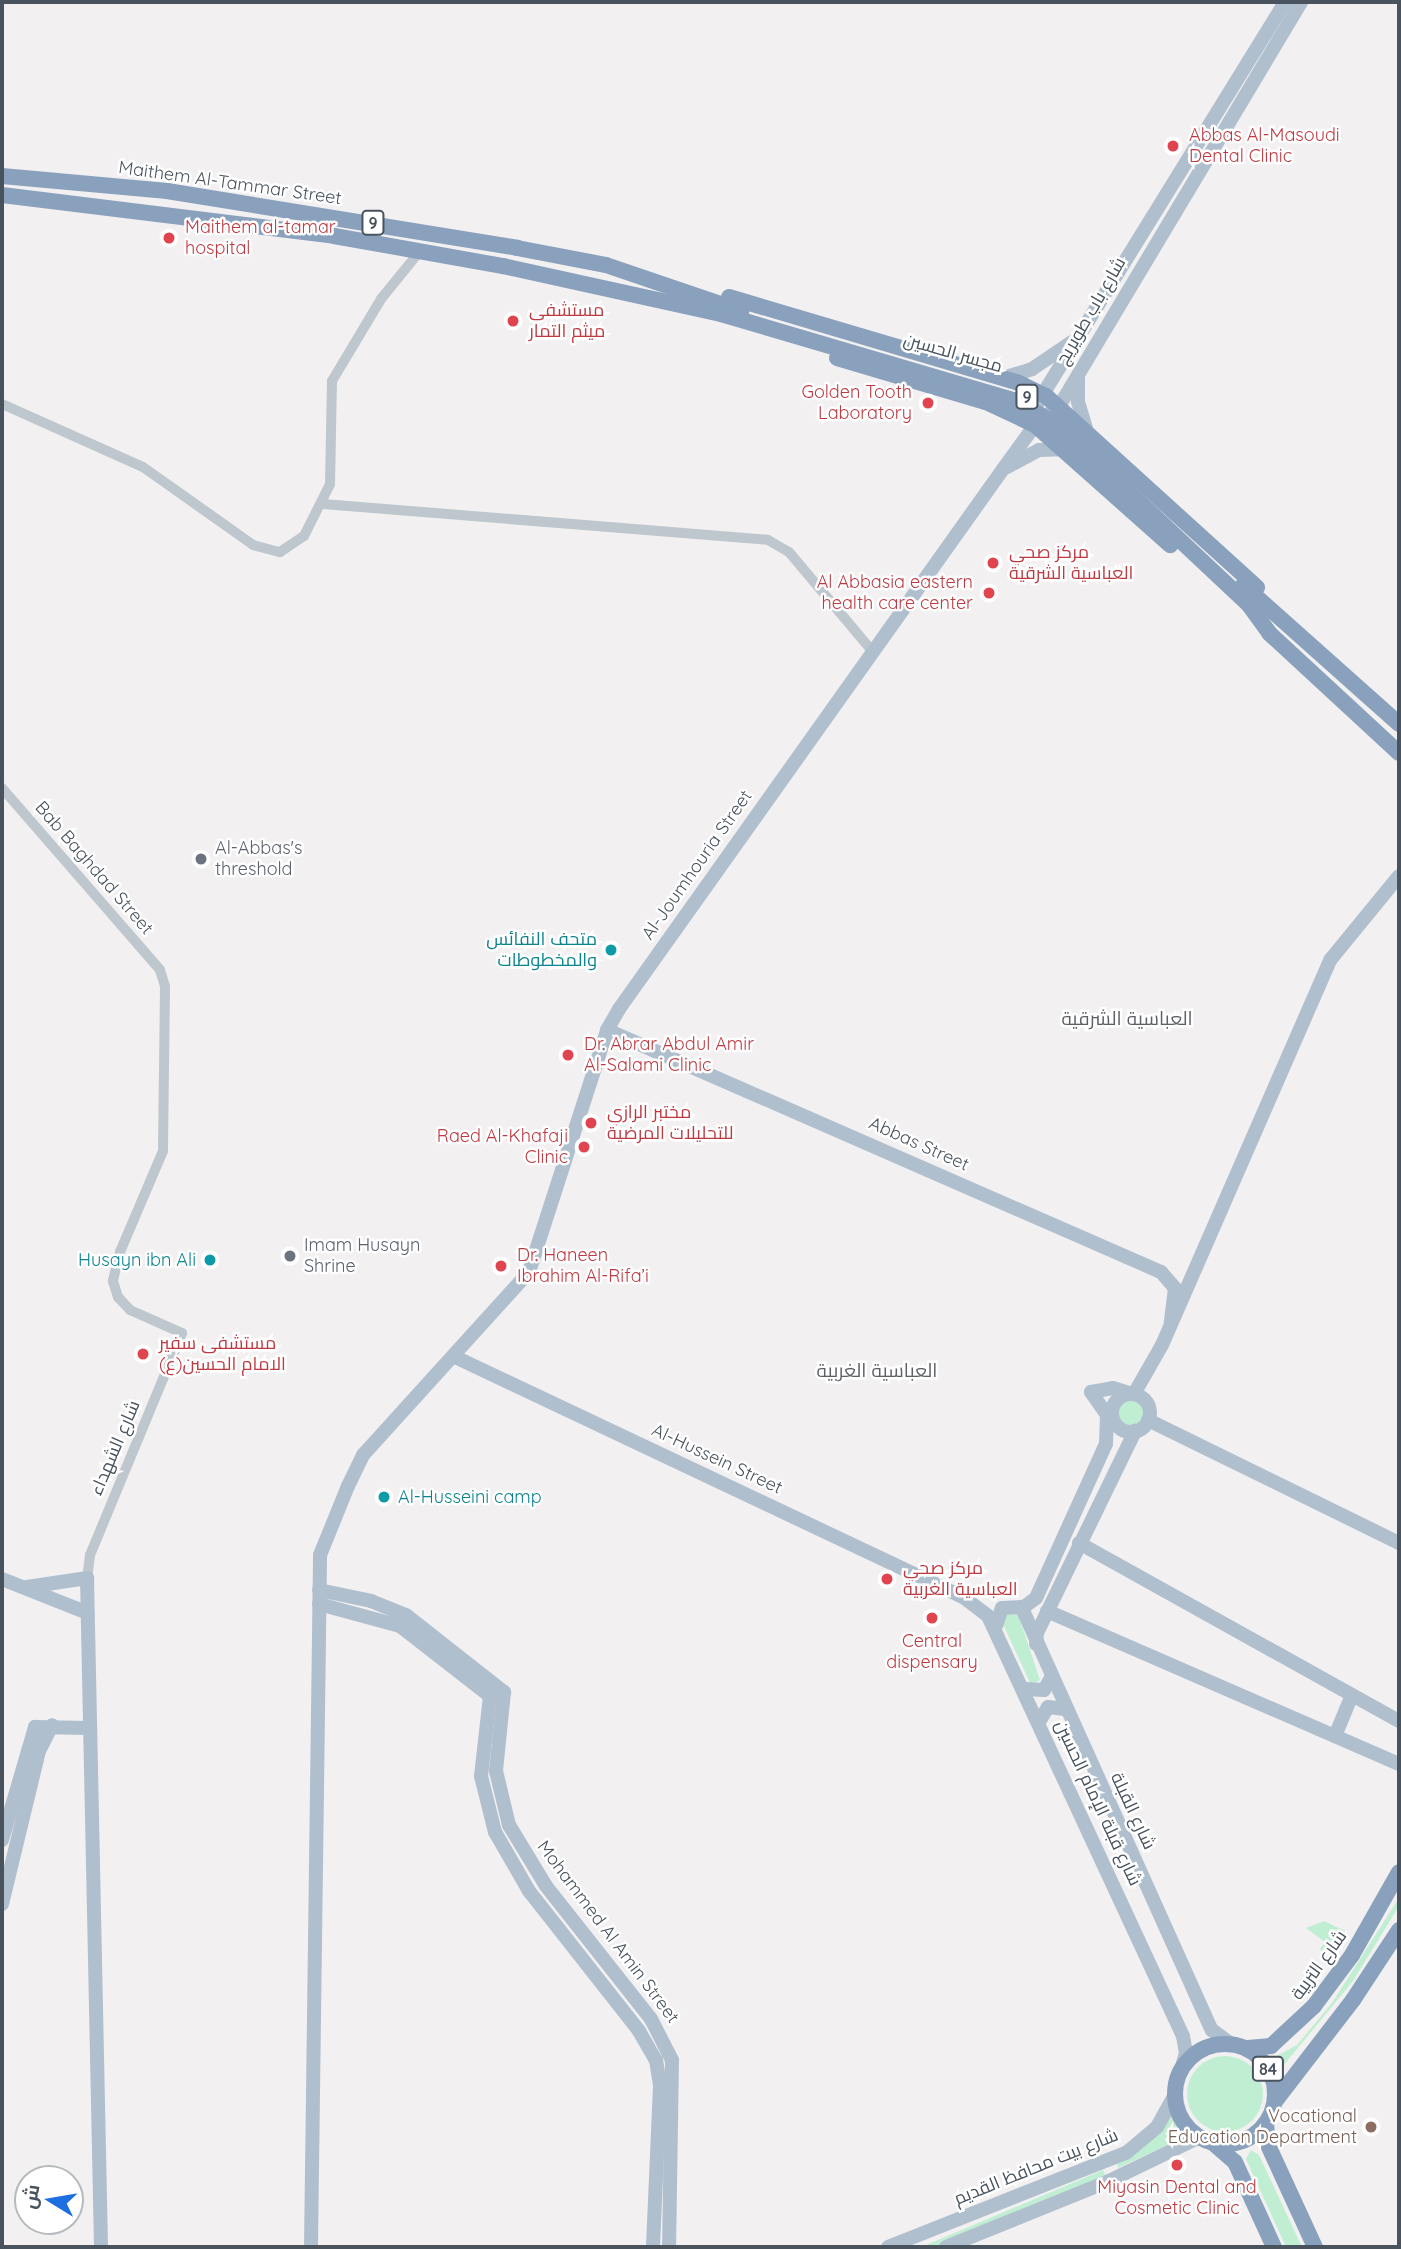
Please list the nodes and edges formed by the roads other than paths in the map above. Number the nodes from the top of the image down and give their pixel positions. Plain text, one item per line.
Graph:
1 (1285, 2) edge
2 (1301, 2) edge
3 (1278, 25) junction
4 (1266, 45) junction
5 (2, 176) edge
6 (167, 191) junction
7 (2, 195) edge
8 (201, 196) junction
9 (164, 214) junction
10 (199, 218) junction
11 (481, 242) junction
12 (506, 246) junction
13 (420, 251) junction
14 (475, 261) junction
15 (503, 266) junction
16 (690, 290) junction
17 (686, 310) junction
18 (735, 314) junction
19 (1076, 339) junction
20 (1079, 370) junction
21 (1003, 378) junction
22 (1043, 394) junction
23 (2, 404) edge
24 (1060, 405) junction
25 (1035, 425) junction
26 (1086, 428) junction
27 (1062, 449) junction
28 (1003, 469) junction
29 (323, 504) junction
30 (1253, 601) junction
31 (1281, 616) junction
32 (1269, 633) junction
33 (872, 651) junction
34 (1399, 724) edge
35 (1399, 753) edge
36 (2, 788) edge
37 (1399, 876) edge
38 (607, 1030) junction
39 (1171, 1324) junction
40 (182, 1333) joint
41 (454, 1357) junction
42 (1133, 1394) junction
43 (1148, 1420) junction
44 (1135, 1431) junction
45 (1079, 1543) junction
46 (1399, 1545) edge
47 (1399, 1558) edge
48 (87, 1578) junction
49 (2, 1579) edge
50 (27, 1587) junction
51 (319, 1597) junction
52 (963, 1597) joint
53 (1022, 1608) junction
54 (1047, 1611) junction
55 (88, 1613) junction
56 (996, 1626) junction
57 (1036, 1645) junction
58 (1051, 1678) junction
59 (1025, 1689) junction
60 (1352, 1695) junction
61 (1065, 1709) junction
62 (1399, 1721) edge
63 (1039, 1722) junction
64 (52, 1725) junction
65 (88, 1728) junction
66 (1335, 1736) junction
67 (1399, 1763) edge
68 (2, 1840) edge
69 (1399, 1872) edge
70 (2, 1904) edge
71 (1399, 1930) edge
72 (1238, 2046) junction
73 (1181, 2071) junction
74 (1175, 2095) junction
75 (1275, 2102) junction
76 (1266, 2123) junction
77 (1205, 2139) junction
78 (1108, 2160) junction
79 (1116, 2178) junction
80 (653, 2243) edge
81 (669, 2244) edge
82 (101, 2247) edge
83 (310, 2247) edge
84 (888, 2247) edge
85 (946, 2247) edge
86 (1274, 2247) edge
87 (1315, 2247) edge

1 - 3 main road, شارع باب طويريج
2 - 3 main road, شارع باب طويريج
3 - 4 main road, شارع باب طويريج
4 - 19 main road, شارع باب طويريج
4 - 20 main road, شارع باب طويريج
5 - 6 highway, Maithem Al-Tammar Street / 9
6 - 8 highway, Maithem Al-Tammar Street / 9
6 - 9 highway
7 - 9 highway, 9
8 - 10 highway
8 - 11 highway, Maithem Al-Tammar Street / 9
9 - 10 highway, 9
10 - 13 highway, 9
11 - 12 highway, Maithem Al-Tammar Street / 9
11 - 14 highway
12 - 15 highway
12 - 16 highway, Maithem Al-Tammar Street / 9
13 - 14 highway, 9
13 - 29 street
14 - 15 highway, 9
15 - 17 highway, 9
16 - 18 highway, Maithem Al-Tammar Street / 9
16 - 21 highway
17 - 18 highway, 9
17 - 25 highway
18 - 30 highway, مجسر الحسين / 9
19 - 21 main road
19 - 22 main road, شارع باب طويريج
20 - 24 main road, شارع باب طويريج
20 - 26 main road
21 - 22 highway
22 - 24 highway
22 - 25 main road, شارع باب طويريج
23 - 29 street
24 - 25 main road, شارع باب طويريج
24 - 26 highway
25 - 27 highway
25 - 28 main road, Al-Joumhouria Street
26 - 31 highway
27 - 28 main road
27 - 32 highway
28 - 33 main road, Al-Joumhouria Street
29 - 33 street
30 - 31 highway, 9
30 - 32 highway, 9
31 - 34 highway, 9
32 - 35 highway, 9
33 - 38 main road, Al-Joumhouria Street
36 - 40 street, Bab Baghdad Street
37 - 39 main road
38 - 39 main road, Abbas Street
38 - 41 main road, Al-Joumhouria Street
39 - 42 main road
40 - 48 street, شارع الشهداء
41 - 51 main road, Al-Joumhouria Street
41 - 52 main road, Al-Hussein Street
42 - 43 main road
42 - 44 main road
42 - 53 main road
43 - 44 main road
43 - 46 main road
44 - 45 main road
45 - 54 main road
45 - 60 main road
46 - 47 main road
48 - 50 main road
48 - 55 main road
49 - 50 main road
50 - 55 main road
51 - 80 main road, Mohammed Al Amin Street
51 - 81 main road, Mohammed Al Amin Street
51 - 83 main road
52 - 56 main road, شارع قبلة الإمام الحسين
53 - 56 main road
53 - 57 main road, شارع القبلة
54 - 57 main road
54 - 66 main road
55 - 65 main road
56 - 59 main road, شارع قبلة الإمام الحسين
57 - 58 main road, شارع القبلة
58 - 59 main road
58 - 61 main road, شارع القبلة
59 - 63 main road, شارع قبلة الإمام الحسين
60 - 62 main road
60 - 66 main road
61 - 63 main road
61 - 72 main road, شارع القبلة
63 - 73 main road, شارع قبلة الإمام الحسين
64 - 65 main road
64 - 68 main road
64 - 70 main road
65 - 82 main road
66 - 67 main road
69 - 72 highway, شارع التربية / 84
71 - 75 highway, 84
72 - 73 highway, 84
72 - 75 highway, 84
73 - 74 highway
74 - 77 highway
74 - 78 main road, شارع بيت محافظ القديم
75 - 76 highway, 84
76 - 77 highway
76 - 87 highway, 84
77 - 79 main road
77 - 86 highway
78 - 79 main road
78 - 84 main road, شارع بيت محافظ القديم
79 - 85 main road
80 - 81 main road

